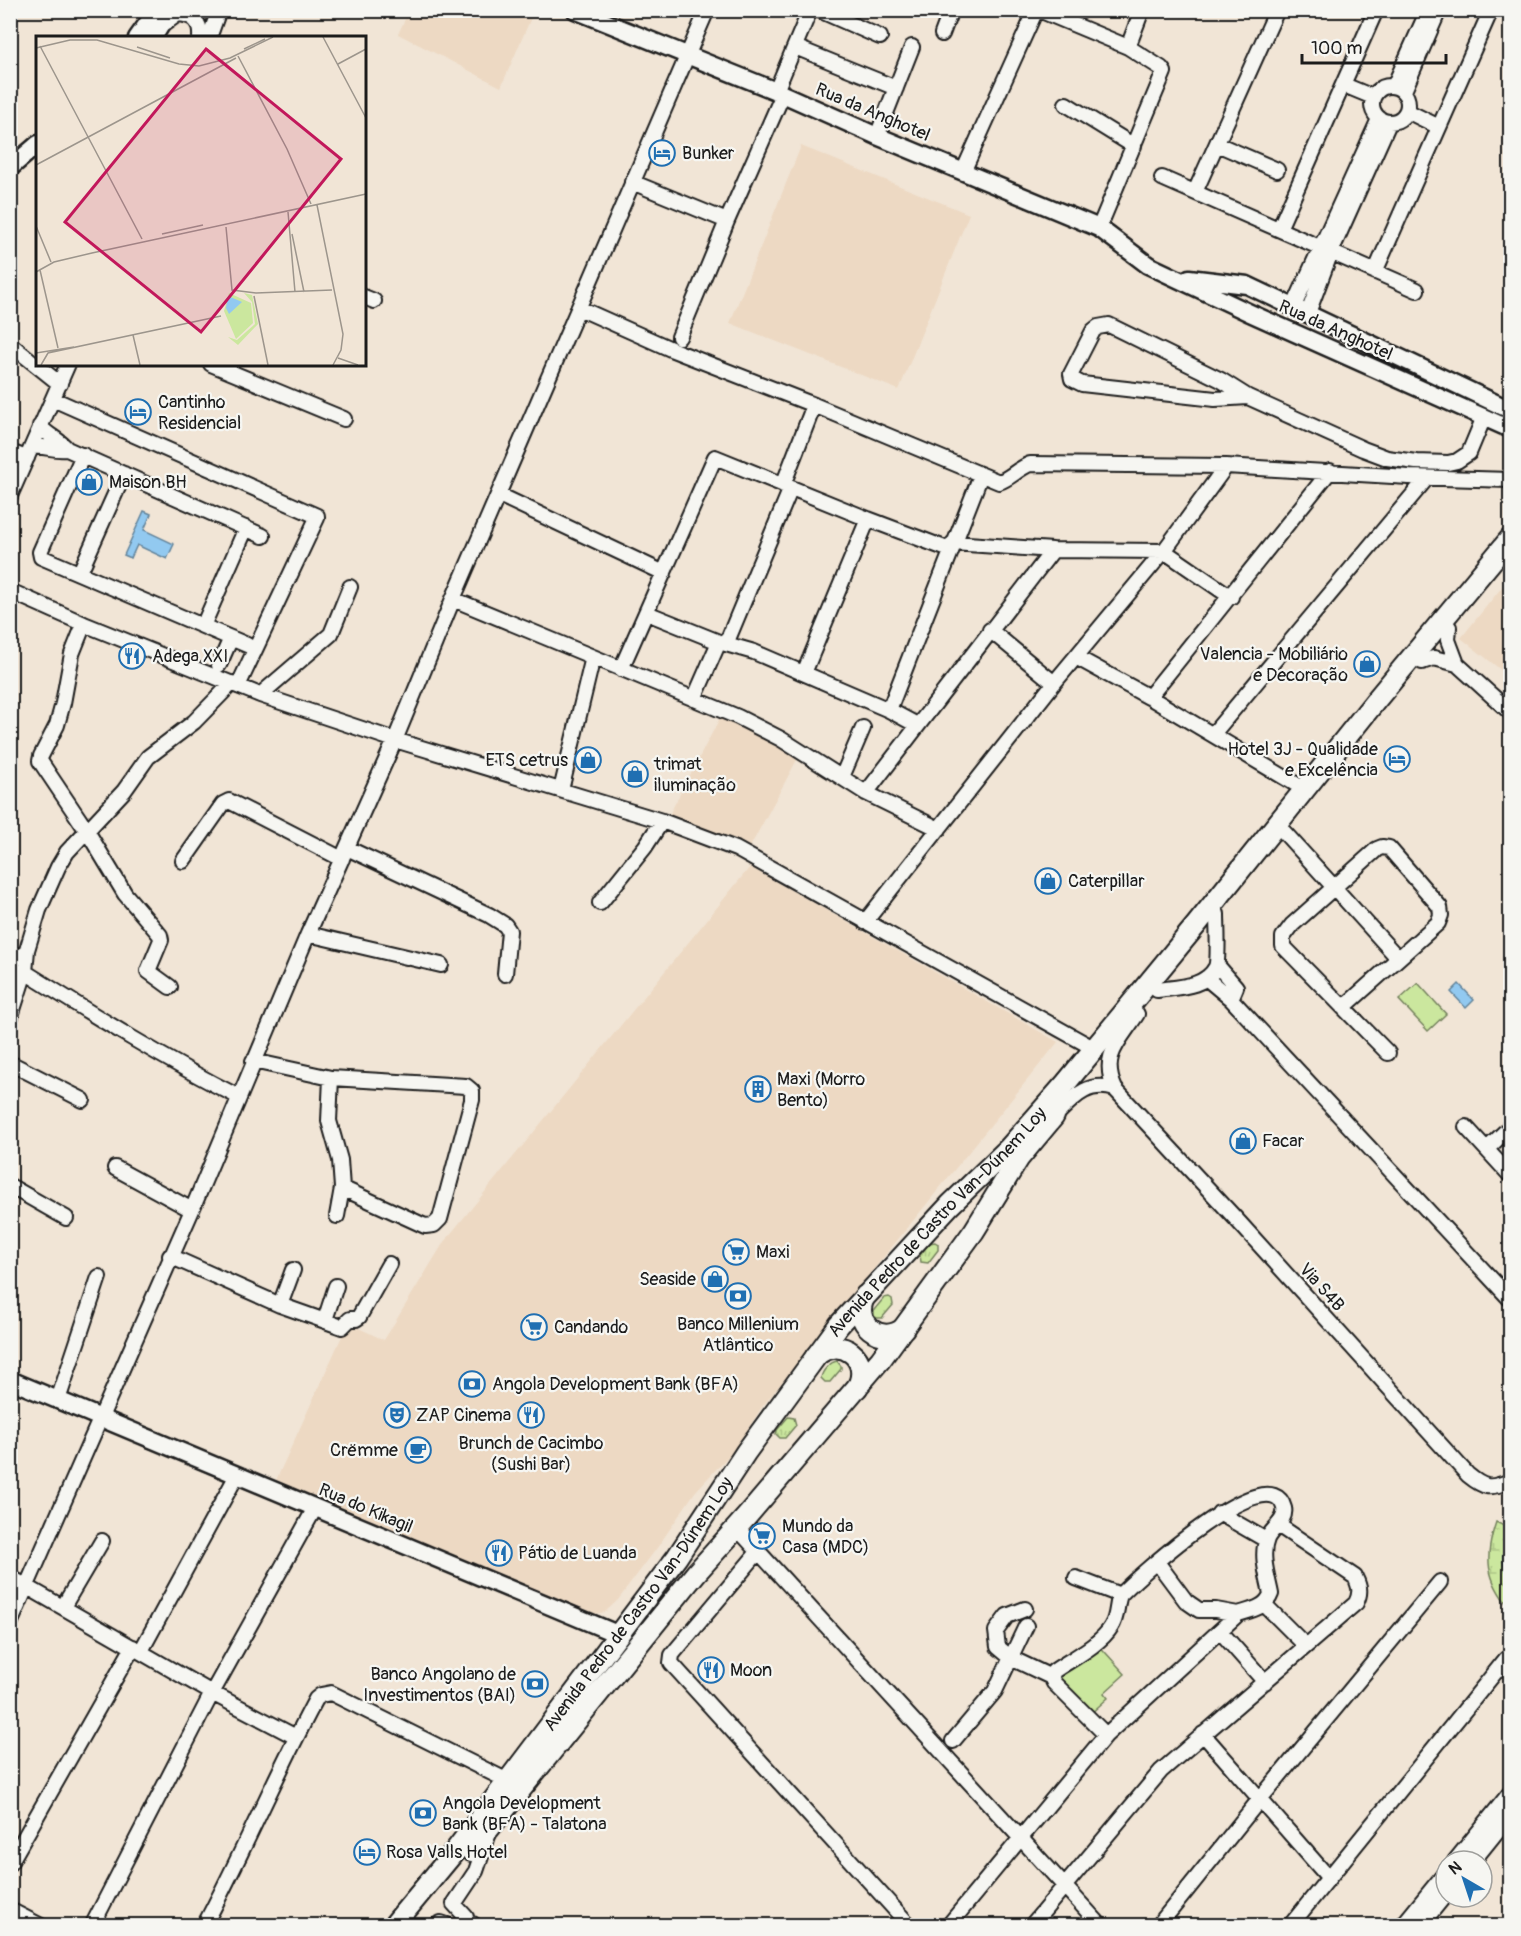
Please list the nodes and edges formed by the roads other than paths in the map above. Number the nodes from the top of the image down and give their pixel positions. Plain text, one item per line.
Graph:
1 (157, 10) edge
2 (170, 10) edge
3 (211, 10) edge
4 (219, 10) edge
5 (707, 10) edge
6 (810, 10) edge
7 (819, 10) edge
8 (951, 10) edge
9 (1037, 10) edge
10 (1142, 10) edge
11 (1277, 10) edge
12 (1376, 10) edge
13 (1428, 10) edge
14 (1439, 10) edge
15 (1491, 10) edge
16 (586, 13) edge
17 (211, 33) edge
18 (942, 34) dead end
19 (138, 36) edge
20 (154, 36) edge
21 (155, 36) edge
22 (200, 36) edge
23 (880, 36) dead end
24 (795, 47) junction
25 (912, 47) dead end
26 (1128, 47) junction
27 (687, 55) junction
28 (1344, 85) junction
29 (896, 88) junction
30 (1399, 89) junction
31 (780, 93) junction
32 (1373, 97) junction
33 (1066, 104) dead end
34 (1407, 111) junction
35 (1384, 121) junction
36 (1439, 127) junction
37 (877, 136) junction
38 (1217, 144) junction
39 (36, 146) edge
40 (1134, 146) junction
41 (36, 160) edge
42 (10, 168) edge
43 (1277, 170) dead end
44 (963, 172) junction
45 (1162, 178) dead end
46 (10, 180) edge
47 (632, 182) junction
48 (1196, 192) junction
49 (727, 221) junction
50 (1099, 228) junction
51 (1279, 229) junction
52 (1326, 250) junction
53 (1148, 265) junction
54 (1375, 272) junction
55 (1417, 290) dead end
56 (579, 308) junction
57 (1301, 310) junction
58 (679, 337) dead end
59 (10, 344) edge
60 (36, 365) edge
61 (38, 366) edge
62 (67, 366) edge
63 (218, 366) edge
64 (1221, 380) junction
65 (60, 384) junction
66 (1248, 397) junction
67 (53, 399) junction
68 (1215, 399) junction
69 (814, 405) junction
70 (1510, 410) edge
71 (1484, 417) junction
72 (344, 419) dead end
73 (40, 426) junction
74 (1510, 429) edge
75 (61, 447) junction
76 (10, 452) edge
77 (29, 453) junction
78 (83, 456) junction
79 (1226, 466) junction
80 (1330, 471) junction
81 (124, 474) junction
82 (981, 475) junction
83 (1426, 478) junction
84 (1510, 480) edge
85 (787, 487) junction
86 (499, 495) junction
87 (10, 496) edge
88 (868, 519) junction
89 (246, 528) junction
90 (263, 536) dead end
91 (1510, 539) edge
92 (952, 546) junction
93 (1053, 550) junction
94 (1164, 551) junction
95 (1510, 554) edge
96 (80, 572) junction
97 (663, 573) junction
98 (350, 587) dead end
99 (10, 591) edge
100 (1231, 597) junction
101 (453, 599) junction
102 (647, 613) junction
103 (84, 624) junction
104 (203, 626) junction
105 (1449, 627) junction
106 (990, 630) junction
107 (231, 638) junction
108 (723, 643) junction
109 (247, 645) dead end
110 (593, 657) junction
111 (1076, 657) junction
112 (1422, 662) junction
113 (1457, 664) junction
114 (219, 665) dead end
115 (621, 669) junction
116 (804, 673) junction
117 (1054, 683) junction
118 (235, 684) junction
119 (260, 694) junction
120 (1149, 697) junction
121 (694, 699) junction
122 (890, 711) junction
123 (1510, 712) edge
124 (917, 725) junction
125 (863, 728) dead end
126 (1213, 734) junction
127 (395, 740) junction
128 (842, 777) junction
129 (1304, 789) junction
130 (561, 790) junction
131 (866, 793) junction
132 (662, 821) junction
133 (939, 829) junction
134 (87, 831) junction
135 (1284, 832) junction
136 (344, 853) junction
137 (183, 861) dead end
138 (1335, 886) junction
139 (600, 903) dead end
140 (1217, 915) junction
141 (865, 922) junction
142 (308, 934) junction
143 (10, 952) edge
144 (1398, 957) junction
145 (441, 965) dead end
146 (1217, 965) junction
147 (26, 966) junction
148 (505, 974) dead end
149 (1206, 978) junction
150 (170, 987) dead end
151 (1156, 990) junction
152 (1231, 999) junction
153 (1344, 1006) junction
154 (1137, 1014) junction
155 (10, 1020) edge
156 (1095, 1048) junction
157 (1388, 1053) dead end
158 (253, 1061) junction
159 (10, 1064) edge
160 (331, 1078) junction
161 (1115, 1089) junction
162 (238, 1097) junction
163 (83, 1101) dead end
164 (1052, 1119) junction
165 (1466, 1127) dead end
166 (1510, 1127) edge
167 (1487, 1149) junction
168 (115, 1168) dead end
169 (1510, 1175) edge
170 (10, 1186) edge
171 (342, 1188) junction
172 (192, 1210) junction
173 (338, 1216) dead end
174 (66, 1218) dead end
175 (170, 1256) junction
176 (389, 1264) dead end
177 (292, 1270) dead end
178 (99, 1277) dead end
179 (336, 1286) dead end
180 (867, 1293) junction
181 (1510, 1299) edge
182 (280, 1305) junction
183 (325, 1320) junction
184 (907, 1325) junction
185 (816, 1357) junction
186 (10, 1380) edge
187 (857, 1388) junction
188 (58, 1400) junction
189 (100, 1417) junction
190 (237, 1475) junction
191 (1510, 1481) edge
192 (315, 1508) junction
193 (1220, 1513) junction
194 (1278, 1525) junction
195 (736, 1527) junction
196 (1266, 1540) junction
197 (102, 1541) dead end
198 (759, 1551) junction
199 (1157, 1562) junction
200 (10, 1576) edge
201 (1076, 1578) dead end
202 (1440, 1582) dead end
203 (27, 1585) junction
204 (1120, 1594) junction
205 (1265, 1605) junction
206 (63, 1606) junction
207 (1025, 1609) dead end
208 (1238, 1614) junction
209 (10, 1624) edge
210 (1026, 1626) dead end
211 (1220, 1630) junction
212 (617, 1634) junction
213 (1306, 1646) junction
214 (137, 1649) junction
215 (1011, 1658) junction
216 (1506, 1659) dead end
217 (1051, 1677) junction
218 (1265, 1682) junction
219 (212, 1693) junction
220 (1203, 1734) junction
221 (1106, 1735) junction
222 (296, 1737) junction
223 (952, 1741) dead end
224 (508, 1780) junction
225 (1510, 1793) edge
226 (1260, 1799) junction
227 (1510, 1815) edge
228 (491, 1827) junction
229 (1020, 1838) junction
230 (1465, 1849) edge
231 (1483, 1849) edge
232 (10, 1863) edge
233 (1329, 1878) junction
234 (1063, 1886) junction
235 (1434, 1887) edge
236 (1434, 1909) edge
237 (10, 1910) edge
238 (471, 1922) edge
239 (41, 1926) edge
240 (92, 1926) edge
241 (204, 1926) edge
242 (393, 1926) edge
243 (410, 1926) edge
244 (435, 1926) edge
245 (450, 1926) edge
246 (910, 1926) edge
247 (948, 1926) edge
248 (1031, 1926) edge
249 (1101, 1926) edge
250 (1158, 1926) edge
251 (1290, 1926) edge
252 (1402, 1926) edge
253 (1420, 1926) edge

1 - 19 main road
2 - 20 main road
3 - 17 street
4 - 17 street
5 - 27 street
6 - 24 street
7 - 23 street
8 - 18 street
9 - 26 street
9 - 44 street
10 - 26 street
11 - 38 street
12 - 28 street
13 - 30 street
14 - 30 street
15 - 36 street
16 - 27 main road, Rua da Anghotel
21 - 22 street
24 - 29 street
24 - 31 street
25 - 29 street
26 - 40 street
27 - 31 main road, Rua da Anghotel
27 - 47 street
28 - 32 street
28 - 51 street
29 - 37 street
30 - 32 street
30 - 34 street
31 - 37 main road, Rua da Anghotel
31 - 49 street
32 - 35 street
33 - 40 street
34 - 35 street
34 - 36 street
35 - 52 street
36 - 54 street
37 - 44 main road, Rua da Anghotel
38 - 43 street
38 - 48 street
39 - 42 main road
40 - 50 street
41 - 46 main road
44 - 50 main road, Rua da Anghotel
45 - 48 street
47 - 49 street
47 - 56 street
48 - 51 street
49 - 58 street
50 - 53 main road, Rua da Anghotel
51 - 52 street
52 - 54 street
52 - 57 street
53 - 57 main road, Rua da Anghotel
53 - 71 main road, Rua da Anghotel
54 - 55 street
56 - 69 street
56 - 86 street
57 - 70 main road, Rua da Anghotel
59 - 60 street
61 - 65 street
62 - 65 street
63 - 72 street
64 - 66 street
64 - 68 street
64 - 68 street
65 - 67 street
66 - 68 street
66 - 71 street
67 - 73 street
67 - 118 street
69 - 82 street
69 - 85 street
71 - 74 main road, Rua da Anghotel
73 - 75 street
73 - 77 street
75 - 77 street
75 - 78 street
76 - 77 street
77 - 87 street
78 - 81 street
78 - 96 street
79 - 80 street
79 - 82 street
79 - 94 street
80 - 83 street
80 - 100 street
81 - 89 street
81 - 96 street
82 - 92 street
83 - 84 street
83 - 126 street
85 - 88 street
85 - 97 street
85 - 108 street
86 - 97 street
86 - 101 street
88 - 92 street
88 - 116 street
89 - 90 street
89 - 104 street
91 - 129 highway, Avenida Pedro de Castro Van-Dúnem Loy
92 - 93 street
92 - 122 street
93 - 94 street
93 - 106 street
94 - 100 street
94 - 111 street
95 - 105 highway, Avenida Pedro de Castro Van-Dúnem Loy
96 - 104 street
97 - 102 street
98 - 119 street
99 - 103 street
100 - 120 street
101 - 110 street
101 - 127 street
102 - 108 street
102 - 115 street
103 - 118 street
103 - 134 street
104 - 107 street
105 - 112 highway, Avenida Pedro de Castro Van-Dúnem Loy
105 - 113 street
106 - 117 street
106 - 124 street
107 - 109 street
107 - 114 street
108 - 116 street
108 - 121 street
110 - 115 street
110 - 130 street
111 - 117 street
111 - 120 street
112 - 113 street
112 - 135 highway, Avenida Pedro de Castro Van-Dúnem Loy
113 - 123 street
115 - 121 street
116 - 122 street
117 - 133 street
118 - 119 street
118 - 134 street
119 - 127 street
120 - 126 street
121 - 128 street
122 - 124 street
124 - 131 street
125 - 128 street
126 - 129 street
127 - 130 street
127 - 136 street
128 - 131 street
129 - 156 highway, Avenida Pedro de Castro Van-Dúnem Loy
130 - 132 street
131 - 133 street
132 - 139 street
132 - 141 street
133 - 141 street
134 - 147 street
134 - 150 street
135 - 138 street
135 - 140 highway, Avenida Pedro de Castro Van-Dúnem Loy
136 - 137 street
136 - 142 street
136 - 148 street
138 - 144 street
138 - 144 street
138 - 153 street
140 - 146 street
140 - 151 highway, Avenida Pedro de Castro Van-Dúnem Loy
141 - 156 street
142 - 145 street
142 - 158 street
143 - 147 street
144 - 153 street
146 - 149 street
146 - 152 street
147 - 155 street
147 - 162 street
149 - 151 street
149 - 152 street
151 - 154 highway, Avenida Pedro de Castro Van-Dúnem Loy
152 - 181 street
153 - 157 street
154 - 161 street
154 - 164 highway, Avenida Pedro de Castro Van-Dúnem Loy
156 - 180 highway, Avenida Pedro de Castro Van-Dúnem Loy
158 - 160 street
158 - 162 street
159 - 163 street
160 - 171 street
160 - 171 street
161 - 164 street
161 - 191 street, Via S4B
162 - 172 street
164 - 184 highway, Avenida Pedro de Castro Van-Dúnem Loy
165 - 167 street
166 - 167 street
167 - 169 street
168 - 172 street
170 - 174 street
171 - 173 street
172 - 175 street
175 - 182 street
175 - 189 street
176 - 183 street
177 - 182 street
178 - 188 street
179 - 183 street
180 - 184 highway
180 - 185 highway, Avenida Pedro de Castro Van-Dúnem Loy
182 - 183 street
184 - 187 highway, Avenida Pedro de Castro Van-Dúnem Loy
185 - 187 highway
185 - 212 highway, Avenida Pedro de Castro Van-Dúnem Loy
186 - 188 main road, Rua do Kikagil
187 - 195 highway, Avenida Pedro de Castro Van-Dúnem Loy
188 - 189 main road, Rua do Kikagil
189 - 190 main road, Rua do Kikagil
189 - 203 street
190 - 192 main road, Rua do Kikagil
190 - 214 street
192 - 212 main road, Rua do Kikagil
192 - 219 street
193 - 194 street
193 - 196 street
193 - 199 street
194 - 196 street
194 - 213 street
195 - 198 street
195 - 228 highway, Avenida Pedro de Castro Van-Dúnem Loy
196 - 205 street
197 - 206 street
198 - 229 street
198 - 246 street
199 - 204 street
199 - 208 street
200 - 203 street
201 - 204 street
202 - 226 street
203 - 206 street
203 - 209 street
204 - 217 street
205 - 208 street
205 - 213 street
206 - 214 street
207 - 215 street
208 - 211 street
210 - 215 street
211 - 218 street
211 - 221 street
212 - 224 highway, Avenida Pedro de Castro Van-Dúnem Loy
213 - 218 street
214 - 219 street
214 - 232 street
215 - 217 street
215 - 223 street
216 - 233 street
217 - 221 street
218 - 220 street
219 - 222 street
219 - 240 street
220 - 226 street
220 - 234 street
221 - 229 street
222 - 224 street
222 - 241 street
224 - 242 highway, Avenida Pedro de Castro Van-Dúnem Loy
225 - 230 street
226 - 233 street
226 - 250 street
227 - 231 street
228 - 238 street
228 - 243 highway, Avenida Pedro de Castro Van-Dúnem Loy
229 - 234 street
229 - 247 street
233 - 251 street
234 - 248 street
234 - 249 street
235 - 252 street
236 - 253 street
237 - 239 street
244 - 245 street

